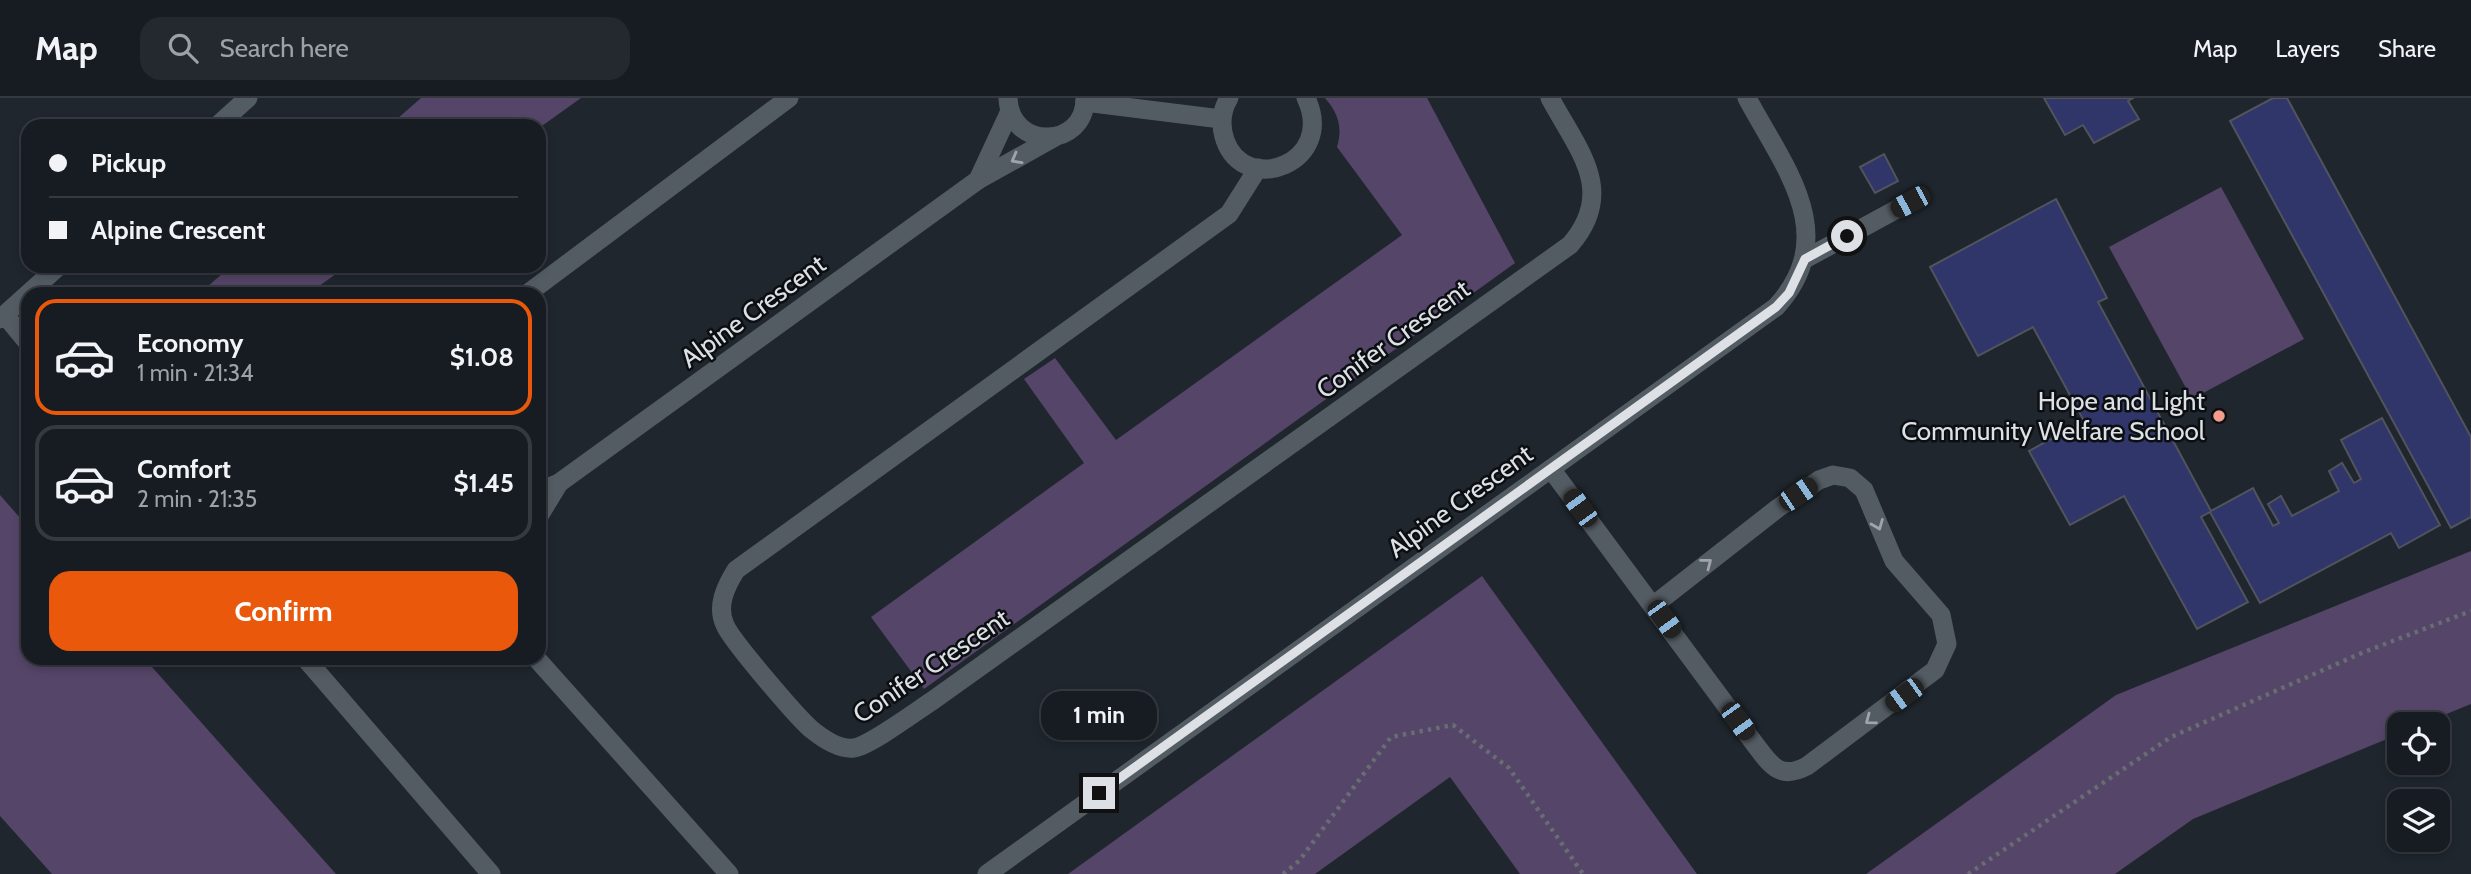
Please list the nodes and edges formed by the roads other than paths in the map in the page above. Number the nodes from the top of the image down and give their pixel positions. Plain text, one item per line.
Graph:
1 (248, 98) edge
2 (789, 98) edge
3 (1229, 98) edge
4 (1306, 98) edge
5 (1550, 98) edge
6 (1747, 98) edge
7 (1085, 100) edge
8 (1009, 105) edge
9 (225, 119) edge
10 (1221, 119) junction
11 (1055, 137) junction
12 (1258, 168) junction
13 (978, 180) junction
14 (1910, 202) dead end
15 (1805, 259) junction
16 (51, 273) edge
17 (36, 287) edge
18 (536, 287) edge
19 (21, 300) edge
20 (2, 317) edge
21 (21, 336) edge
22 (1551, 468) junction
23 (559, 483) junction
24 (546, 488) edge
25 (546, 504) edge
26 (1654, 605) junction
27 (311, 665) edge
28 (543, 665) edge
29 (491, 874) edge
30 (729, 874) edge
31 (986, 874) edge

1 - 9 street
2 - 18 street
3 - 10 street
4 - 12 street
5 - 12 street, Conifer Crescent
6 - 15 street, Alpine Crescent
7 - 10 street
7 - 11 street, Alpine Crescent
8 - 11 street
8 - 13 street, Alpine Crescent
10 - 12 street
11 -> 13 street, Alpine Crescent
13 - 23 street, Alpine Crescent
14 - 15 street
15 - 22 street, Alpine Crescent
16 - 17 street
19 - 20 street
20 - 21 street
22 - 26 street
22 - 31 street, Alpine Crescent
23 - 24 street, Alpine Crescent
23 - 25 street, Alpine Crescent
26 -> 26 street
27 - 29 street
28 - 30 street

